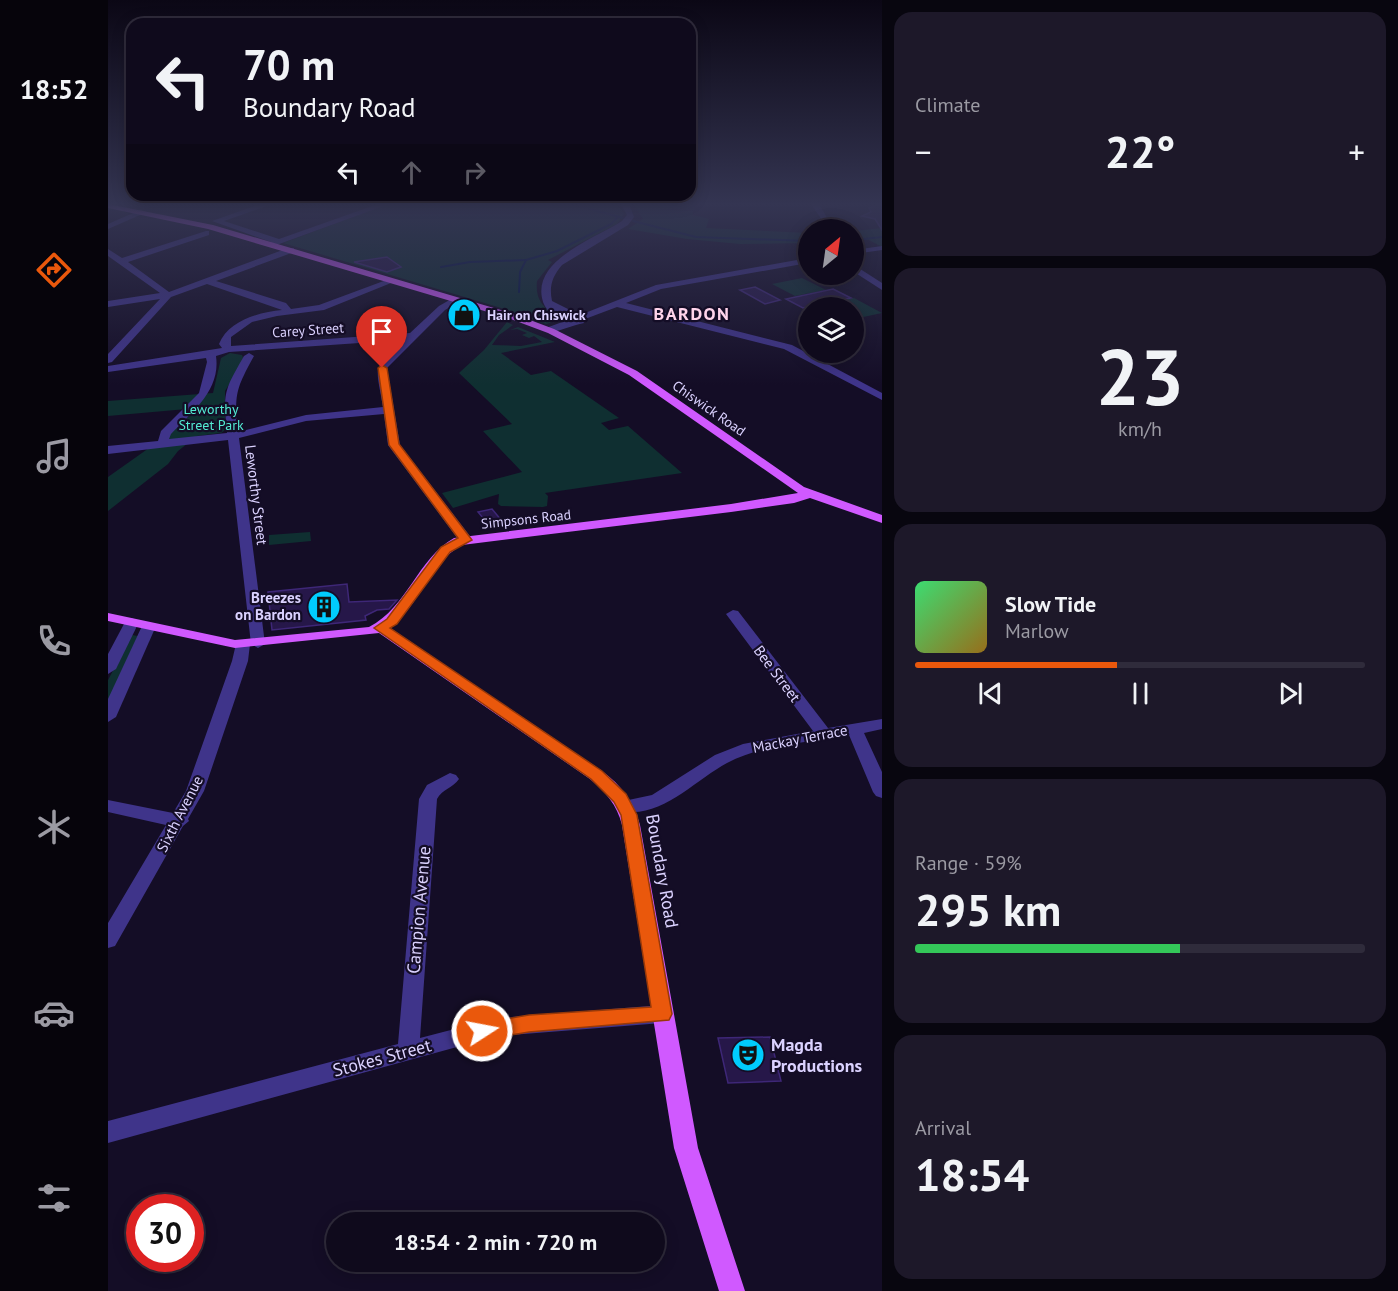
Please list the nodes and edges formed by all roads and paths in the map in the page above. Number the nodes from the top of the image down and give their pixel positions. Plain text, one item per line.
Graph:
1 (125, 264) edge
2 (252, 264) edge
3 (337, 264) edge
4 (559, 264) edge
5 (783, 264) edge
6 (864, 275) edge
7 (208, 280) junction
8 (392, 281) junction
9 (882, 287) edge
10 (166, 295) junction
11 (456, 300) junction
12 (108, 304) edge
13 (620, 305) junction
14 (290, 312) junction
15 (578, 320) junction
16 (235, 331) junction
17 (551, 332) junction
18 (412, 336) junction
19 (228, 349) junction
20 (246, 353) junction
21 (210, 354) junction
22 (108, 360) edge
23 (108, 369) edge
24 (882, 397) edge
25 (389, 410) junction
26 (232, 436) junction
27 (162, 443) junction
28 (108, 450) edge
29 (808, 494) junction
30 (882, 519) edge
31 (466, 540) junction
32 (733, 614) dead end
33 (108, 616) edge
34 (132, 622) junction
35 (149, 626) junction
36 (381, 628) junction
37 (251, 644) junction
38 (108, 669) edge
39 (108, 717) edge
40 (880, 728) edge
41 (854, 729) junction
42 (822, 733) junction
43 (450, 779) dead end
44 (882, 792) edge
45 (108, 806) edge
46 (625, 806) junction
47 (180, 821) junction
48 (108, 940) edge
49 (662, 1014) junction
50 (408, 1052) junction
51 (108, 1132) edge
52 (732, 1291) edge

1 - 10 street
2 - 7 street
3 - 8 main road
4 - 15 street
5 - 13 street
6 - 9 street
7 - 10 street
7 - 14 street
8 - 11 main road
8 - 14 street
10 - 12 street
10 - 22 street
11 - 17 main road, Chiswick Road
11 - 18 street, Simpsons Road
13 - 15 street
13 - 24 street
14 - 16 street
15 - 17 street
16 - 19 street
16 - 20 street
17 - 29 main road, Chiswick Road
18 - 20 street, Carey Street
18 - 25 street, Simpsons Road
19 - 20 street
19 - 21 street
20 - 26 street, Leworthy Street
21 - 23 street
21 - 27 street
25 - 26 street
25 - 31 street, Simpsons Road
26 - 27 street
26 - 37 street, Leworthy Street
27 - 28 street
29 - 30 main road
29 - 31 main road, Simpsons Road
31 - 36 main road
32 - 42 street, Bee Street
33 - 34 main road
34 - 35 main road
34 - 38 street
35 - 37 main road
35 - 39 street
36 - 37 main road
36 - 46 main road, Boundary Road
37 - 47 street, Sixth Avenue
40 - 41 street, Mackay Terrace
41 - 42 street, Mackay Terrace
41 - 44 street
42 - 46 street, Mackay Terrace
43 - 50 street, Campion Avenue
45 - 47 street
46 - 49 main road, Boundary Road
47 - 48 street, Sixth Avenue
49 - 50 street, Stokes Street
49 - 52 main road, Boundary Road
50 - 51 street, Stokes Street

